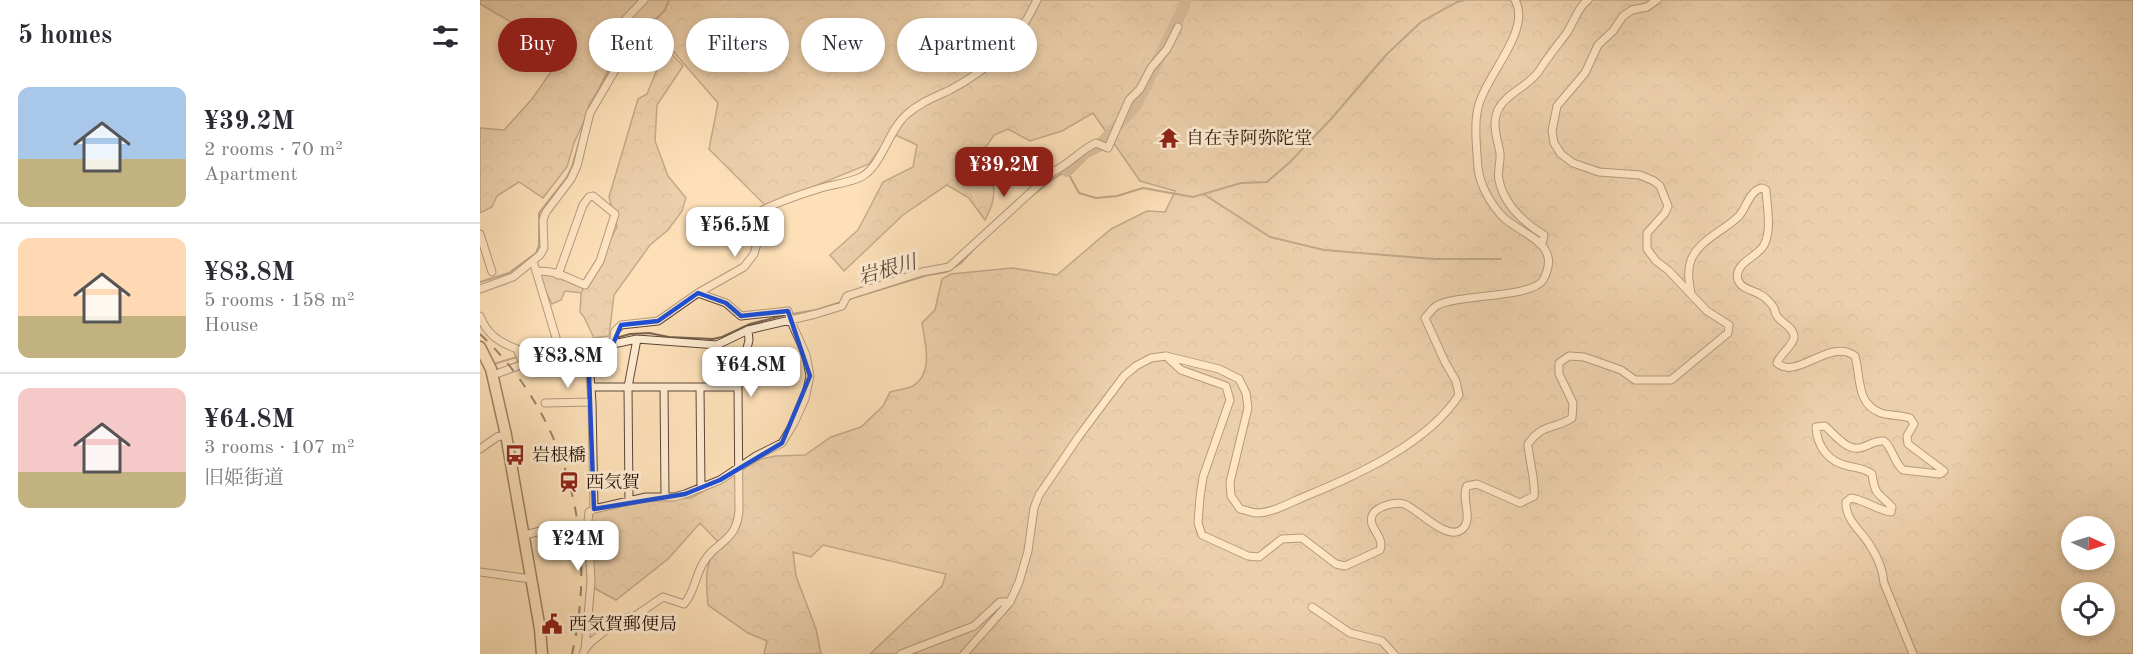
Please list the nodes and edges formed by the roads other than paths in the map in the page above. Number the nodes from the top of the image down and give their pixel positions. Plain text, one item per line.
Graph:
1 (644, 0) edge
2 (1037, 0) edge
3 (1515, 0) edge
4 (1588, 0) edge
5 (1658, 0) edge
6 (1178, 27) dead end
7 (480, 234) edge
8 (1542, 244) junction
9 (533, 261) junction
10 (492, 272) dead end
11 (536, 272) junction
12 (558, 275) junction
13 (480, 289) edge
14 (698, 293) junction
15 (1691, 293) junction
16 (480, 316) edge
17 (790, 319) junction
18 (748, 330) junction
19 (637, 339) junction
20 (613, 344) junction
21 (480, 346) edge
22 (588, 348) junction
23 (560, 351) junction
24 (1166, 356) junction
25 (523, 363) junction
26 (492, 372) junction
27 (591, 387) junction
28 (628, 387) junction
29 (664, 387) junction
30 (700, 387) junction
31 (738, 387) junction
32 (592, 402) junction
33 (545, 403) dead end
34 (506, 435) junction
35 (480, 449) edge
36 (738, 468) junction
37 (701, 488) junction
38 (665, 497) junction
39 (628, 501) junction
40 (594, 509) junction
41 (558, 527) dead end
42 (524, 535) junction
43 (480, 572) edge
44 (531, 579) junction
45 (1010, 602) junction
46 (1312, 607) dead end
47 (584, 651) edge
48 (542, 654) edge
49 (901, 654) edge
50 (964, 654) edge
51 (1394, 654) edge
52 (1913, 654) edge

1 - 9 street
2 - 14 street
3 - 8 street
4 - 8 street
5 - 15 street
6 - 17 street
7 - 10 street
8 - 24 street
9 - 11 street
9 - 13 street
11 - 12 street
11 - 23 street
12 - 12 street
14 - 17 street
14 - 20 street
15 - 24 street
15 - 52 street
16 - 25 street
17 - 18 street
17 - 36 street
18 - 19 street
18 - 31 street
19 - 20 street
19 - 28 street
20 - 22 street
21 - 26 highway
22 - 23 street
22 - 27 street
23 - 25 street
24 - 45 street
25 - 26 street
26 - 34 highway
27 - 28 street
27 - 32 street
28 - 29 street
28 - 39 street
29 - 30 street
29 - 38 street
30 - 31 street
30 - 37 street
31 - 36 street
32 - 33 street
32 - 40 street
34 - 35 street
34 - 42 highway
36 - 37 street
36 - 47 street
37 - 38 street
38 - 39 street
39 - 40 street
40 - 47 street
41 - 42 street
42 - 44 highway
43 - 44 street
44 - 48 highway
45 - 49 street
45 - 50 street
46 - 51 street

